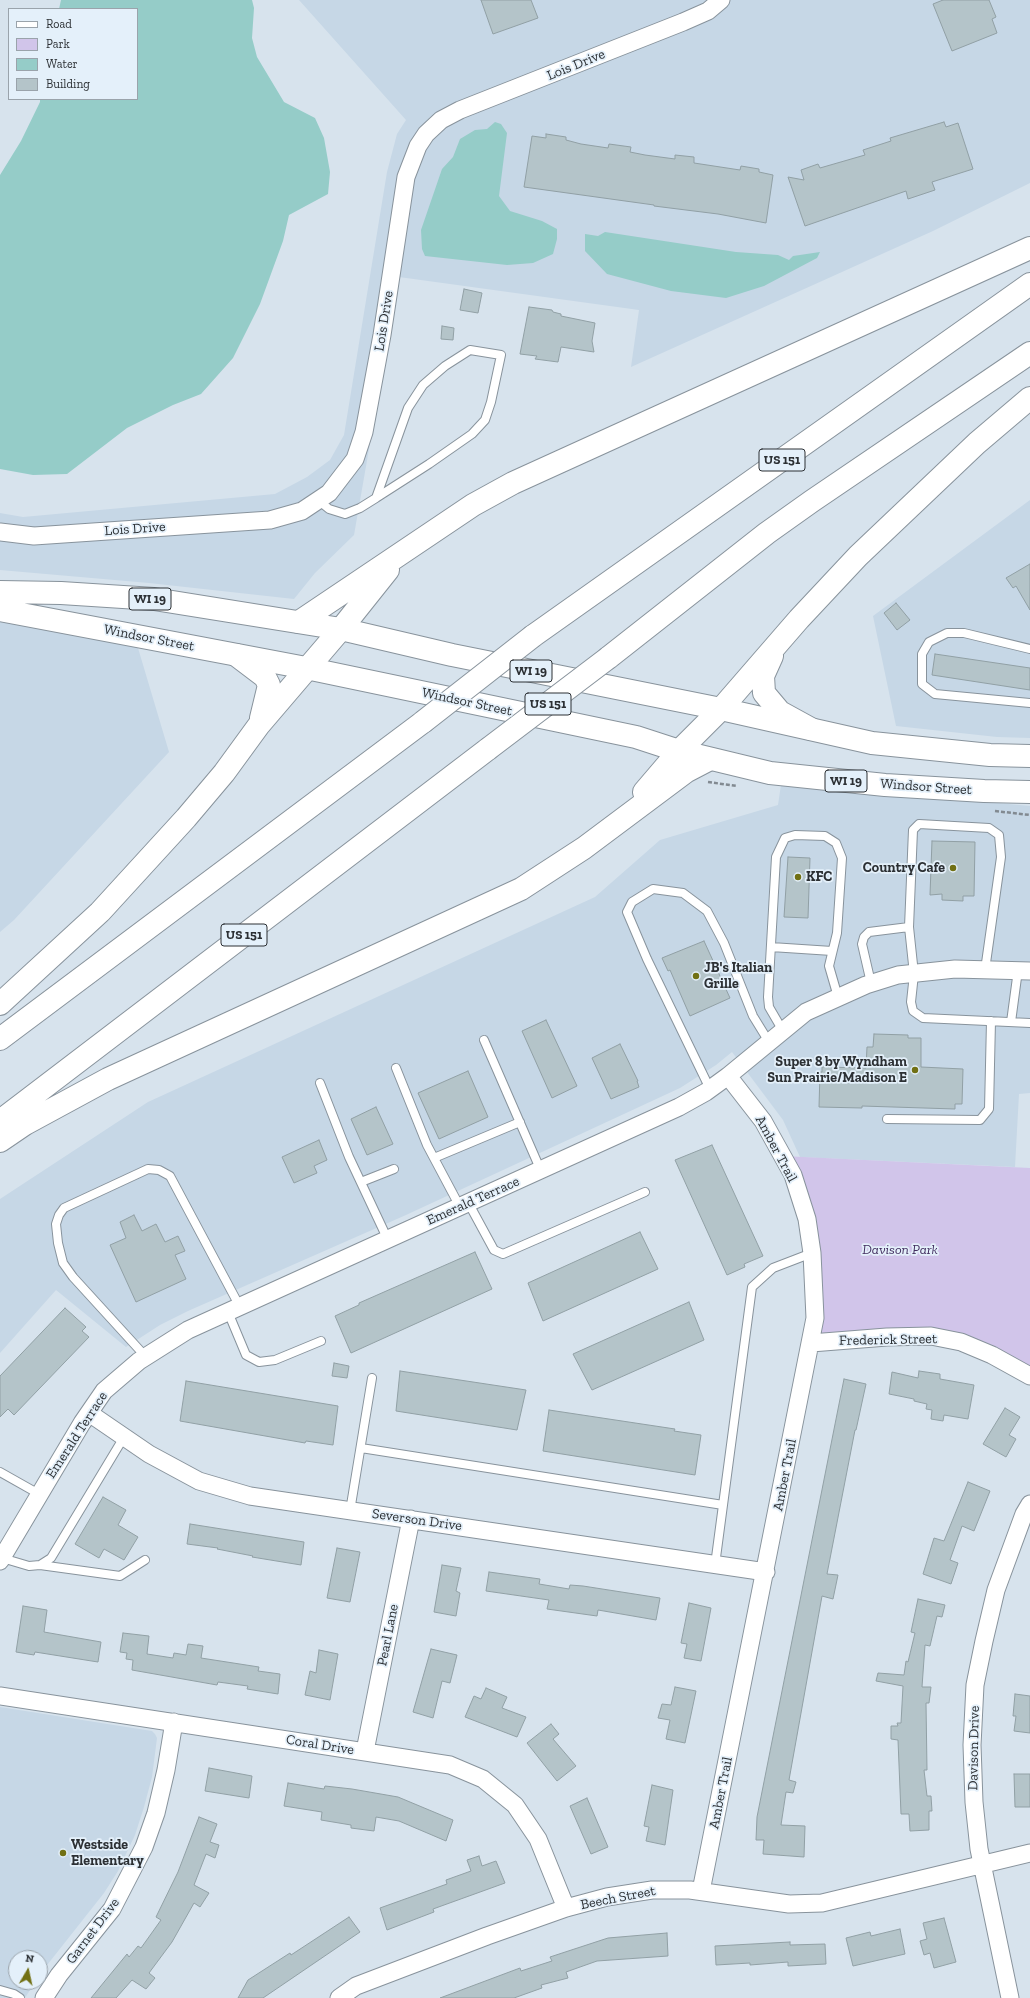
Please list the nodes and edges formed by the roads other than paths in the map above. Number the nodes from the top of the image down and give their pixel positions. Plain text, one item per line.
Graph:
1 (721, 0) edge
2 (1030, 248) edge
3 (1030, 284) edge
4 (1030, 353) edge
5 (1030, 398) edge
6 (376, 498) junction
7 (318, 500) junction
8 (0, 532) edge
9 (400, 556) junction
10 (0, 592) edge
11 (0, 610) edge
12 (299, 622) junction
13 (341, 629) junction
14 (776, 645) junction
15 (1030, 649) edge
16 (236, 655) junction
17 (306, 668) junction
18 (1030, 703) edge
19 (721, 709) junction
20 (258, 725) junction
21 (811, 729) junction
22 (679, 751) junction
23 (1030, 756) edge
24 (710, 759) junction
25 (1030, 792) edge
26 (617, 824) junction
27 (909, 927) junction
28 (771, 947) junction
29 (832, 951) junction
30 (985, 970) junction
31 (1024, 971) edge
32 (914, 974) junction
33 (871, 983) junction
34 (838, 997) junction
35 (0, 1004) edge
36 (991, 1021) junction
37 (1011, 1022) junction
38 (1030, 1023) edge
39 (783, 1030) junction
40 (0, 1039) edge
41 (484, 1040) dead end
42 (769, 1042) junction
43 (396, 1068) dead end
44 (728, 1076) junction
45 (320, 1083) dead end
46 (710, 1089) junction
47 (887, 1119) dead end
48 (0, 1121) edge
49 (520, 1122) junction
50 (0, 1141) edge
51 (434, 1158) junction
52 (394, 1169) dead end
53 (541, 1171) junction
54 (361, 1182) junction
55 (645, 1192) dead end
56 (464, 1205) junction
57 (388, 1240) junction
58 (812, 1253) junction
59 (234, 1310) junction
60 (321, 1341) dead end
61 (810, 1343) junction
62 (146, 1357) junction
63 (1030, 1376) edge
64 (372, 1378) dead end
65 (89, 1413) junction
66 (124, 1437) junction
67 (361, 1448) junction
68 (0, 1472) edge
69 (39, 1494) junction
70 (1030, 1504) edge
71 (723, 1505) junction
72 (350, 1510) junction
73 (411, 1519) junction
74 (1, 1560) edge
75 (145, 1560) dead end
76 (715, 1564) junction
77 (40, 1565) junction
78 (766, 1572) junction
79 (0, 1696) edge
80 (174, 1722) junction
81 (365, 1751) junction
82 (1030, 1853) edge
83 (982, 1866) junction
84 (701, 1892) junction
85 (566, 1908) junction
86 (0, 1990) edge
87 (20, 1998) edge
88 (44, 1998) edge
89 (339, 1998) edge
90 (1010, 1998) edge

1 - 7 street, Lois Drive
2 - 9 main road
3 - 40 main road, US 151, bridge
4 - 48 main road, US 151, bridge
5 - 14 main road
6 - 6 lane
6 - 7 lane
7 - 8 street, Lois Drive
9 - 12 main road
9 - 13 main road
10 - 12 main road, WI 19
11 - 16 main road, Windsor Street / WI 19
12 - 13 main road, WI 19
13 - 17 main road
13 - 19 main road, WI 19
14 - 19 main road
14 - 21 main road
15 - 18 lane
16 - 17 main road, Windsor Street / WI 19
16 - 20 main road
17 - 20 main road
17 - 22 main road, Windsor Street / WI 19
19 - 21 main road, WI 19
19 - 22 main road
20 - 35 main road
21 - 23 main road, WI 19
22 - 24 main road, Windsor Street / WI 19
22 - 26 main road
24 - 25 main road, Windsor Street / WI 19
24 - 26 main road
26 - 50 main road
27 - 30 lane
27 - 32 lane
27 - 33 lane
28 - 29 lane
28 - 29 lane
28 - 39 lane
29 - 34 lane
30 - 31 street, Emerald Terrace
30 - 32 street, Emerald Terrace
31 - 37 lane
32 - 33 street, Emerald Terrace
32 - 36 lane
33 - 34 street, Emerald Terrace
34 - 39 street, Emerald Terrace
36 - 37 lane
36 - 47 lane
37 - 38 lane
39 - 42 street, Emerald Terrace
41 - 49 lane
42 - 44 street, Emerald Terrace
42 - 46 lane
43 - 51 lane
44 - 46 street, Emerald Terrace
44 - 58 street, Amber Trail
45 - 54 lane
46 - 53 street, Emerald Terrace
49 - 51 lane
49 - 53 lane
51 - 56 lane
52 - 54 lane
53 - 56 street, Emerald Terrace
54 - 57 lane
55 - 56 lane
56 - 57 street, Emerald Terrace
57 - 59 street, Emerald Terrace
58 - 61 street, Amber Trail
58 - 71 lane
59 - 60 lane
59 - 62 street, Emerald Terrace
59 - 62 lane
61 - 63 street, Frederick Street
61 - 78 street, Amber Trail
62 - 65 street, Emerald Terrace
64 - 67 lane
65 - 66 street, Severson Drive
65 - 69 street, Emerald Terrace
66 - 72 street, Severson Drive
66 - 77 lane
67 - 71 lane
67 - 72 lane
68 - 69 lane
69 - 74 street, Emerald Terrace
70 - 83 street, Davison Drive
71 - 76 lane
72 - 73 street, Severson Drive
73 - 76 street, Severson Drive
73 - 81 street, Pearl Lane
74 - 77 lane
75 - 77 lane
76 - 78 street, Severson Drive
78 - 84 street, Amber Trail
79 - 80 street, Coral Drive
80 - 81 street, Coral Drive
80 - 88 street, Garnet Drive
81 - 85 street, Coral Drive
82 - 83 street, Beech Street
83 - 84 street, Beech Street
83 - 90 street, Davison Drive
84 - 85 street, Beech Street
85 - 89 street, Beech Street
86 - 87 lane

